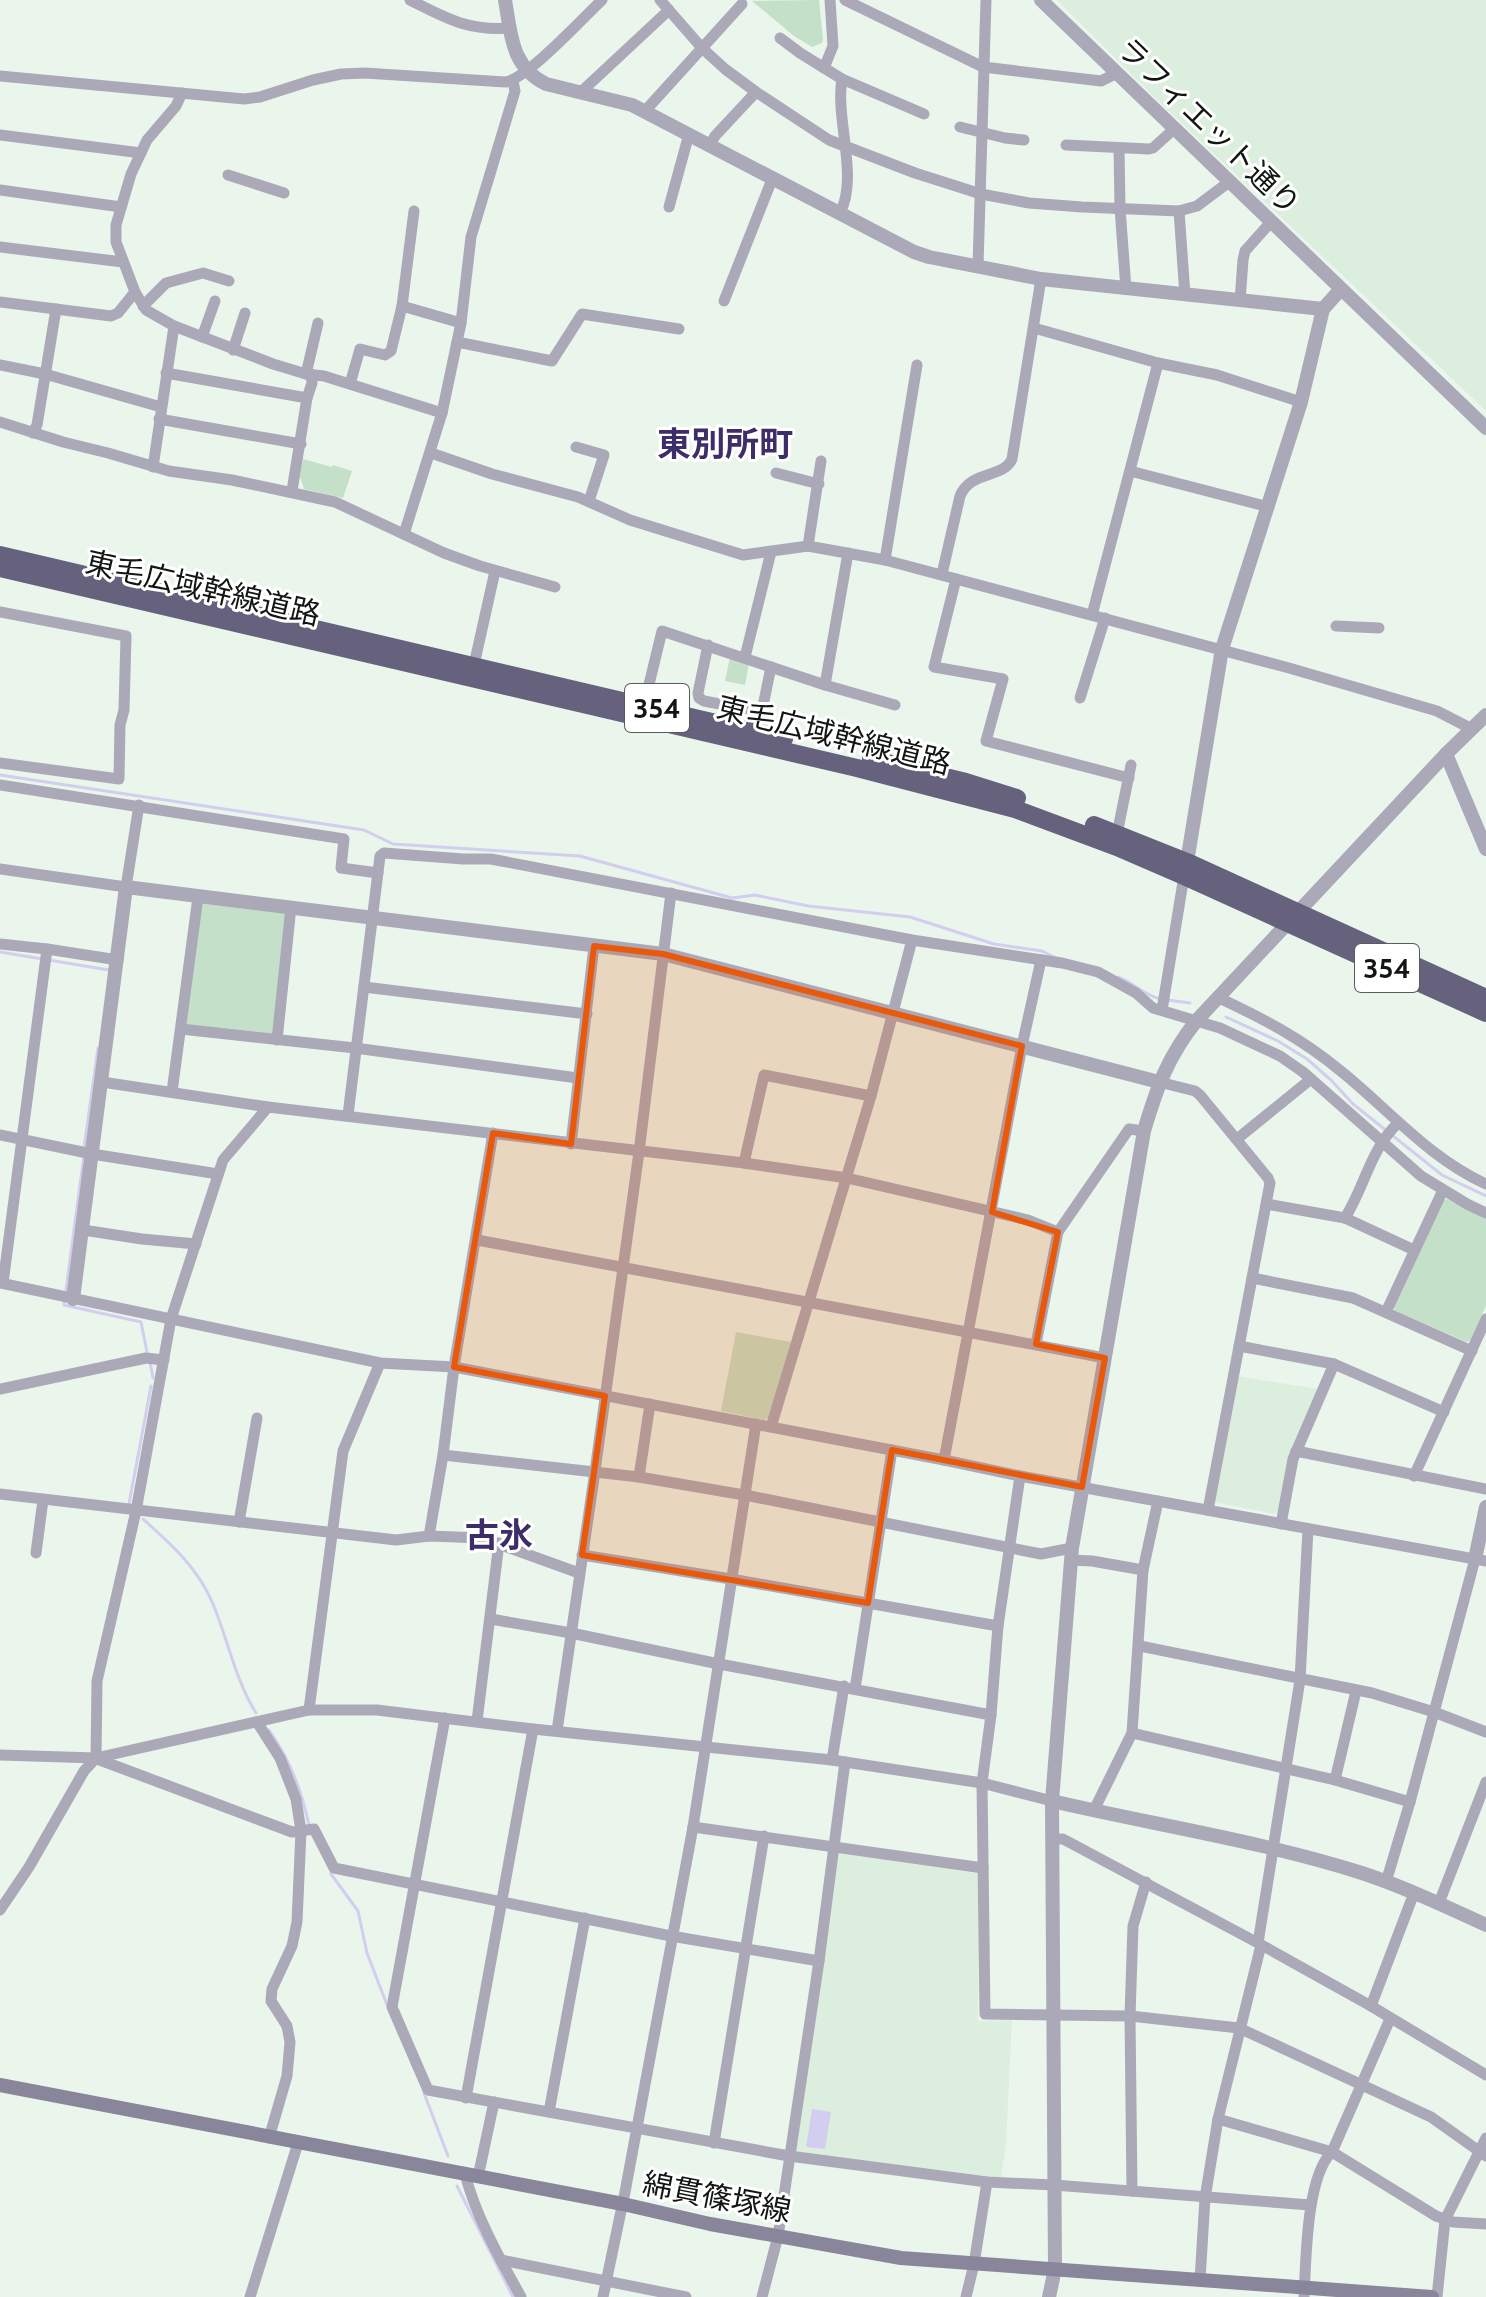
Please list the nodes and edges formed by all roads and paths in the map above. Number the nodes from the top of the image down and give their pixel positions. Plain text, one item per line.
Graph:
1 (410, 0) edge
2 (505, 0) edge
3 (602, 0) edge
4 (660, 0) edge
5 (830, 0) edge
6 (845, 0) edge
7 (985, 0) edge
8 (1041, 0) edge
9 (743, 4) edge
10 (669, 10) junction
11 (510, 28) junction
12 (780, 38) dead end
13 (702, 48) junction
14 (983, 67) junction
15 (824, 68) junction
16 (527, 70) junction
17 (1117, 73) junction
18 (0, 76) edge
19 (842, 79) junction
20 (513, 81) junction
21 (581, 92) junction
22 (756, 92) junction
23 (182, 93) junction
24 (645, 111) junction
25 (924, 114) dead end
26 (960, 127) dead end
27 (1174, 129) junction
28 (981, 133) junction
29 (689, 134) junction
30 (0, 135) edge
31 (1024, 140) dead end
32 (710, 145) junction
33 (1066, 145) dead end
34 (844, 146) junction
35 (1119, 148) junction
36 (141, 153) junction
37 (228, 175) dead end
38 (773, 177) junction
39 (1229, 182) junction
40 (0, 190) edge
41 (284, 193) dead end
42 (981, 194) junction
43 (121, 207) junction
44 (669, 207) dead end
45 (1120, 208) junction
46 (414, 211) dead end
47 (1179, 211) junction
48 (840, 213) junction
49 (1271, 222) junction
50 (0, 247) edge
51 (123, 262) junction
52 (978, 266) junction
53 (1041, 279) junction
54 (229, 281) dead end
55 (1126, 289) junction
56 (1341, 289) junction
57 (135, 292) junction
58 (1185, 295) junction
59 (215, 301) dead end
60 (724, 301) dead end
61 (1240, 301) junction
62 (0, 302) edge
63 (143, 306) junction
64 (402, 306) junction
65 (56, 309) junction
66 (1323, 309) junction
67 (245, 313) dead end
68 (318, 323) dead end
69 (461, 323) junction
70 (174, 326) junction
71 (1034, 328) junction
72 (679, 329) dead end
73 (202, 337) junction
74 (457, 342) junction
75 (233, 350) junction
76 (1158, 363) junction
77 (0, 365) edge
78 (917, 365) dead end
79 (166, 373) junction
80 (45, 374) junction
81 (308, 374) junction
82 (350, 384) junction
83 (307, 398) junction
84 (1301, 402) junction
85 (160, 413) junction
86 (442, 413) junction
87 (0, 422) edge
88 (1486, 428) edge
89 (33, 433) junction
90 (301, 444) junction
91 (576, 447) dead end
92 (431, 453) junction
93 (821, 461) dead end
94 (153, 467) junction
95 (1130, 471) junction
96 (776, 473) dead end
97 (819, 484) junction
98 (292, 491) junction
99 (589, 501) junction
100 (1269, 507) junction
101 (404, 534) junction
102 (808, 546) junction
103 (771, 552) junction
104 (848, 553) junction
105 (0, 555) edge
106 (885, 560) junction
107 (0, 568) edge
108 (495, 571) junction
109 (942, 574) junction
110 (956, 579) junction
111 (555, 587) dead end
112 (0, 612) edge
113 (1092, 615) junction
114 (1105, 618) junction
115 (1336, 626) dead end
116 (1379, 628) dead end
117 (708, 645) junction
118 (1222, 649) junction
119 (745, 657) junction
120 (474, 665) junction
121 (771, 667) junction
122 (825, 685) junction
123 (1080, 698) dead end
124 (644, 705) junction
125 (895, 705) dead end
126 (1486, 715) edge
127 (1472, 729) junction
128 (1446, 754) junction
129 (0, 763) edge
130 (1131, 765) dead end
131 (1129, 778) junction
132 (0, 785) edge
133 (139, 805) junction
134 (1117, 834) junction
135 (1486, 849) edge
136 (0, 869) edge
137 (1186, 869) junction
138 (378, 873) junction
139 (126, 887) junction
140 (671, 893) junction
141 (198, 897) junction
142 (291, 907) junction
143 (372, 917) junction
144 (1292, 917) junction
145 (912, 940) junction
146 (0, 944) edge
147 (594, 946) junction
148 (47, 949) junction
149 (663, 954) junction
150 (118, 960) junction
151 (1041, 960) junction
152 (364, 987) junction
153 (1217, 997) junction
154 (1486, 998) edge
155 (1162, 1010) junction
156 (892, 1013) junction
157 (1486, 1013) edge
158 (587, 1014) junction
159 (1197, 1020) junction
160 (181, 1029) junction
161 (277, 1040) junction
162 (1022, 1046) junction
163 (355, 1048) junction
164 (578, 1078) junction
165 (1311, 1079) junction
166 (102, 1082) junction
167 (1159, 1082) junction
168 (172, 1092) junction
169 (871, 1096) junction
170 (268, 1107) junction
171 (348, 1115) junction
172 (1398, 1123) junction
173 (1144, 1131) junction
174 (493, 1133) junction
175 (0, 1135) edge
176 (1237, 1139) junction
177 (21, 1140) junction
178 (1381, 1142) junction
179 (571, 1144) junction
180 (639, 1152) junction
181 (92, 1154) junction
182 (744, 1163) junction
183 (218, 1174) junction
184 (847, 1178) junction
185 (1486, 1184) edge
186 (1443, 1190) junction
187 (1267, 1204) junction
188 (992, 1212) junction
189 (1486, 1213) edge
190 (1345, 1218) junction
191 (83, 1230) junction
192 (1058, 1232) junction
193 (477, 1240) junction
194 (196, 1244) junction
195 (1414, 1250) junction
196 (622, 1266) junction
197 (1252, 1278) junction
198 (2, 1283) edge
199 (73, 1299) junction
200 (810, 1302) junction
201 (1386, 1312) junction
202 (171, 1319) junction
203 (1486, 1319) edge
204 (969, 1332) junction
205 (1036, 1344) junction
206 (1239, 1346) junction
207 (1472, 1351) junction
208 (1105, 1358) junction
209 (164, 1360) junction
210 (380, 1363) junction
211 (1334, 1364) junction
212 (454, 1367) junction
213 (0, 1389) edge
214 (605, 1396) junction
215 (650, 1404) junction
216 (1444, 1412) junction
217 (257, 1418) dead end
218 (756, 1424) junction
219 (771, 1427) junction
220 (892, 1450) junction
221 (1296, 1451) junction
222 (443, 1455) junction
223 (944, 1460) junction
224 (595, 1471) junction
225 (1020, 1476) junction
226 (1414, 1476) junction
227 (639, 1477) junction
228 (1082, 1487) junction
229 (1486, 1489) edge
230 (0, 1494) edge
231 (744, 1495) junction
232 (43, 1500) junction
233 (1158, 1501) junction
234 (1486, 1507) edge
235 (1208, 1510) junction
236 (136, 1511) junction
237 (239, 1522) junction
238 (882, 1522) junction
239 (1281, 1524) junction
240 (1308, 1529) junction
241 (331, 1531) junction
242 (429, 1536) junction
243 (499, 1543) junction
244 (1009, 1547) junction
245 (36, 1553) dead end
246 (1072, 1554) junction
247 (582, 1555) junction
248 (1481, 1560) edge
249 (1143, 1570) junction
250 (579, 1573) junction
251 (731, 1579) junction
252 (868, 1603) junction
253 (491, 1619) junction
254 (998, 1626) junction
255 (571, 1633) junction
256 (1140, 1646) junction
257 (719, 1664) junction
258 (1300, 1680) junction
259 (850, 1687) junction
260 (1356, 1691) junction
261 (309, 1710) junction
262 (1434, 1712) junction
263 (991, 1715) junction
264 (445, 1718) junction
265 (477, 1721) junction
266 (257, 1722) junction
267 (533, 1729) junction
268 (557, 1731) junction
269 (1486, 1732) edge
270 (1132, 1733) junction
271 (705, 1747) junction
272 (0, 1755) edge
273 (96, 1758) junction
274 (832, 1760) junction
275 (845, 1762) junction
276 (1287, 1768) junction
277 (1335, 1780) junction
278 (1486, 1782) edge
279 (982, 1783) junction
280 (1052, 1801) junction
281 (1410, 1802) junction
282 (1094, 1810) junction
283 (693, 1827) junction
284 (301, 1831) junction
285 (764, 1836) junction
286 (1052, 1839) junction
287 (834, 1847) junction
288 (1273, 1849) junction
289 (983, 1868) junction
290 (1146, 1882) junction
291 (1386, 1882) junction
292 (415, 1884) junction
293 (1414, 1893) junction
294 (502, 1901) junction
295 (1439, 1903) junction
296 (0, 1910) edge
297 (585, 1918) junction
298 (1486, 1925) edge
299 (671, 1936) junction
300 (1260, 1944) junction
301 (747, 1949) junction
302 (819, 1961) junction
303 (1371, 2006) junction
304 (1053, 2014) junction
305 (1130, 2016) junction
306 (1390, 2019) junction
307 (1239, 2028) junction
308 (1486, 2075) edge
309 (0, 2085) edge
310 (1361, 2086) junction
311 (466, 2098) junction
312 (494, 2102) junction
313 (549, 2112) junction
314 (1218, 2119) junction
315 (637, 2129) junction
316 (269, 2138) junction
317 (1486, 2138) edge
318 (298, 2143) junction
319 (714, 2143) junction
320 (1332, 2152) junction
321 (1483, 2154) edge
322 (789, 2156) junction
323 (472, 2176) junction
324 (987, 2182) junction
325 (1054, 2185) junction
326 (1132, 2191) junction
327 (1205, 2198) junction
328 (623, 2204) junction
329 (1310, 2205) junction
330 (1445, 2220) junction
331 (1486, 2224) edge
332 (778, 2236) junction
333 (501, 2260) junction
334 (974, 2264) junction
335 (1055, 2269) junction
336 (1200, 2280) junction
337 (606, 2281) junction
338 (1304, 2292) edge
339 (250, 2297) edge
340 (521, 2297) edge
341 (603, 2297) edge
342 (686, 2297) edge
343 (762, 2297) edge
344 (966, 2297) edge
345 (1049, 2297) edge
346 (1434, 2297) edge

1 - 11 street
2 - 11 street
3 - 16 street
4 - 10 street
5 - 15 street
6 - 14 street
7 - 14 street
8 - 17 street, ラフィエット通り
9 - 13 street
10 - 13 street
10 - 21 street
11 - 16 street
12 - 15 street
13 - 22 street
13 - 24 street
14 - 17 street
14 - 28 street
15 - 19 street
16 - 20 street
16 - 21 street
17 - 27 street, ラフィエット通り
18 - 23 street
19 - 25 street
19 - 34 street
20 - 23 street
20 - 69 street
21 - 24 street
22 - 32 street
22 - 34 street
23 - 36 street
24 - 29 street
26 - 28 street
27 - 35 street
27 - 39 street, ラフィエット通り
28 - 31 street
28 - 42 street
29 - 32 street
29 - 44 street
30 - 36 street
32 - 38 street
33 - 35 street
34 - 42 street
34 - 48 street
35 - 45 street
36 - 43 street
37 - 41 street
38 - 48 street
38 - 60 street
39 - 47 street
39 - 49 street, ラフィエット通り
40 - 43 street
42 - 45 street
42 - 52 street
43 - 51 street
45 - 47 street
45 - 55 street
46 - 64 street
47 - 58 street
48 - 52 street
49 - 56 street, ラフィエット通り
49 - 61 street
50 - 51 street
51 - 57 street
52 - 53 street
53 - 55 street
53 - 71 street
54 - 63 street
55 - 58 street
56 - 66 street
56 - 88 street, ラフィエット通り
57 - 63 street
57 - 65 street
58 - 61 street
59 - 73 street
61 - 66 street
62 - 65 street
63 - 70 street
64 - 69 street
64 - 82 street
65 - 80 street
66 - 84 street
67 - 75 street
68 - 81 street
69 - 74 street
70 - 73 street
70 - 79 street
71 - 76 street
71 - 109 street
72 - 74 street
73 - 75 street
74 - 86 street
75 - 81 street
76 - 84 street
76 - 95 street
77 - 80 street
78 - 106 street
79 - 83 street
79 - 85 street
80 - 85 street
80 - 89 street
81 - 82 street
81 - 83 street
82 - 86 street
83 - 90 street
84 - 100 street
85 - 90 street
85 - 94 street
86 - 92 street
87 - 89 street
89 - 94 street
90 - 98 street
91 - 99 street
92 - 99 street
92 - 101 street
93 - 97 street
94 - 98 street
95 - 100 street
95 - 113 street
96 - 97 street
97 - 102 street
98 - 101 street
99 - 103 street
100 - 118 street
101 - 108 street
102 - 103 street
102 - 104 street
103 - 119 street
104 - 106 street
104 - 122 street
105 - 120 highway, 東毛広域幹線道路 / 354
106 - 109 street
107 - 137 highway, 東毛広域幹線道路 / 354
108 - 111 street
108 - 120 street
109 - 110 street
110 - 113 street
110 - 131 street
112 - 129 street
113 - 114 street
114 - 118 street
114 - 123 street
115 - 116 street
117 - 119 street
117 - 121 street
117 - 124 street
118 - 127 street
118 - 137 street
119 - 121 street
120 - 124 highway, 東毛広域幹線道路 / 354
121 - 122 street
122 - 125 street
124 - 134 highway, 東毛広域幹線道路 / 354
126 - 127 street
127 - 128 street
128 - 135 street
128 - 144 street
130 - 131 street
131 - 134 street
132 - 133 street
133 - 138 street
133 - 139 street
134 - 137 highway, 東毛広域幹線道路 / 354
136 - 139 street
137 - 144 highway, 東毛広域幹線道路 / 354
137 - 155 street
138 - 140 street
138 - 143 street
139 - 141 street
139 - 150 street
140 - 145 street
140 - 149 street
141 - 142 street
141 - 160 street
142 - 143 street
142 - 161 street
143 - 147 street
143 - 152 street
144 - 153 street
144 - 154 highway, 東毛広域幹線道路 / 354
144 - 157 highway, 東毛広域幹線道路 / 354
145 - 151 street
145 - 156 street
146 - 148 street
147 - 149 street
147 - 158 street
148 - 150 street
148 - 177 street
149 - 156 street
149 - 180 street
150 - 166 street
151 - 155 street
151 - 162 street
152 - 158 street
152 - 163 street
153 - 159 street
153 - 172 street
155 - 159 street
156 - 162 street
156 - 169 street
158 - 164 street
159 - 165 street
159 - 167 street
160 - 161 street
160 - 168 street
161 - 163 street
162 - 167 street
162 - 188 street
163 - 164 street
163 - 171 street
164 - 179 street
165 - 176 street
165 - 178 street
166 - 168 street
166 - 181 street
167 - 173 street
167 - 176 street
168 - 170 street
169 - 182 street
169 - 184 street
170 - 171 street
170 - 183 street
171 - 174 street
172 - 178 street
172 - 185 street
173 - 192 street
173 - 208 street
174 - 179 street
174 - 193 street
175 - 177 street
176 - 187 street
177 - 181 street
177 - 198 street
178 - 186 street
178 - 190 street
179 - 180 street
180 - 182 street
180 - 196 street
181 - 183 street
181 - 191 street
182 - 184 street
183 - 194 street
184 - 188 street
184 - 200 street
186 - 189 street
186 - 195 street
187 - 190 street
187 - 197 street
188 - 192 street
188 - 204 street
190 - 195 street
191 - 194 street
191 - 199 street
192 - 205 street
193 - 196 street
193 - 212 street
194 - 202 street
195 - 201 street
196 - 200 street
196 - 214 street
197 - 201 street
197 - 206 street
198 - 199 street
199 - 202 street
200 - 204 street
200 - 219 street
201 - 207 street
202 - 209 street
202 - 210 street
203 - 207 street
204 - 205 street
204 - 223 street
205 - 208 street
206 - 211 street
206 - 235 street
207 - 216 street
208 - 228 street
209 - 213 street
209 - 236 street
210 - 212 street
210 - 241 street
211 - 216 street
211 - 221 street
212 - 214 street
212 - 222 street
214 - 215 street
214 - 224 street
215 - 218 street
215 - 227 street
216 - 226 street
217 - 237 street
218 - 219 street
218 - 231 street
219 - 220 street
220 - 223 street
220 - 238 street
221 - 226 street
221 - 239 street
222 - 224 street
222 - 242 street
223 - 225 street
224 - 227 street
224 - 247 street
225 - 228 street
225 - 244 street
226 - 229 street
227 - 231 street
228 - 233 street
228 - 246 street
230 - 232 street
231 - 238 street
231 - 251 street
232 - 236 street
232 - 245 street
233 - 235 street
233 - 249 street
234 - 248 street
235 - 239 street
236 - 237 street
236 - 273 street
237 - 241 street
238 - 244 street
238 - 252 street
239 - 240 street
240 - 248 street
240 - 258 street
241 - 242 street
241 - 261 street
242 - 243 street
243 - 250 street
243 - 253 street
244 - 246 street
244 - 254 street
246 - 249 street
246 - 280 street
247 - 250 street
247 - 251 street
248 - 262 street
249 - 256 street
250 - 255 street
251 - 252 street
251 - 257 street
252 - 254 street
252 - 259 street
253 - 255 street
253 - 265 street
254 - 263 street
255 - 257 street
255 - 268 street
256 - 258 street
256 - 270 street
257 - 259 street
257 - 271 street
258 - 260 street
258 - 276 street
259 - 263 street
259 - 274 street
260 - 262 street
260 - 277 street
261 - 264 street
261 - 266 street
262 - 269 street
262 - 281 street
263 - 279 street
264 - 265 street
264 - 292 street
265 - 267 street
266 - 273 street
266 - 284 street
267 - 268 street
267 - 294 street
268 - 271 street
270 - 276 street
270 - 282 street
271 - 274 street
271 - 283 street
272 - 273 street
273 - 284 street
273 - 296 street
274 - 275 street
275 - 279 street
275 - 287 street
276 - 277 street
276 - 288 street
277 - 281 street
278 - 295 street
279 - 280 street
279 - 289 street
280 - 282 street
280 - 286 street
281 - 291 street
282 - 288 street
283 - 285 street
283 - 299 street
284 - 292 street
284 - 316 street
285 - 287 street
285 - 301 street
286 - 290 street
286 - 304 street
287 - 289 street
287 - 302 street
288 - 291 street
288 - 300 street
289 - 304 street
290 - 300 street
290 - 305 street
291 - 293 street
292 - 294 street
292 - 311 street
293 - 295 street
293 - 303 street
294 - 297 street
294 - 311 street
295 - 298 street
297 - 299 street
297 - 313 street
299 - 301 street
299 - 315 street
300 - 303 street
300 - 307 street
301 - 302 street
301 - 319 street
302 - 322 street
303 - 306 street
304 - 305 street
304 - 325 street
305 - 307 street
305 - 326 street
306 - 308 street
306 - 310 street
307 - 310 street
307 - 314 street
309 - 316 main road, 綿貫篠塚線
310 - 320 street
310 - 321 street
311 - 312 street
312 - 313 street
312 - 323 street
313 - 315 street
314 - 320 street
314 - 327 street
315 - 319 street
315 - 328 street
316 - 318 main road, 綿貫篠塚線
317 - 321 street
318 - 323 main road, 綿貫篠塚線
318 - 339 street
319 - 322 street
320 - 329 street
320 - 330 street
321 - 330 street
322 - 324 street
322 - 332 street
323 - 328 main road, 綿貫篠塚線
323 - 333 street
324 - 325 street
324 - 334 street
325 - 326 street
325 - 335 street
326 - 327 street
327 - 329 street
327 - 336 street
328 - 332 main road, 綿貫篠塚線
328 - 337 street
329 - 338 street
330 - 331 street
330 - 346 street
332 - 334 main road, 綿貫篠塚線
332 - 343 street
333 - 337 street
333 - 340 street
334 - 335 main road, 綿貫篠塚線
334 - 344 street
335 - 336 main road, 綿貫篠塚線
335 - 345 street
336 - 338 main road, 綿貫篠塚線
337 - 341 street
337 - 342 street
338 - 346 main road, 綿貫篠塚線

